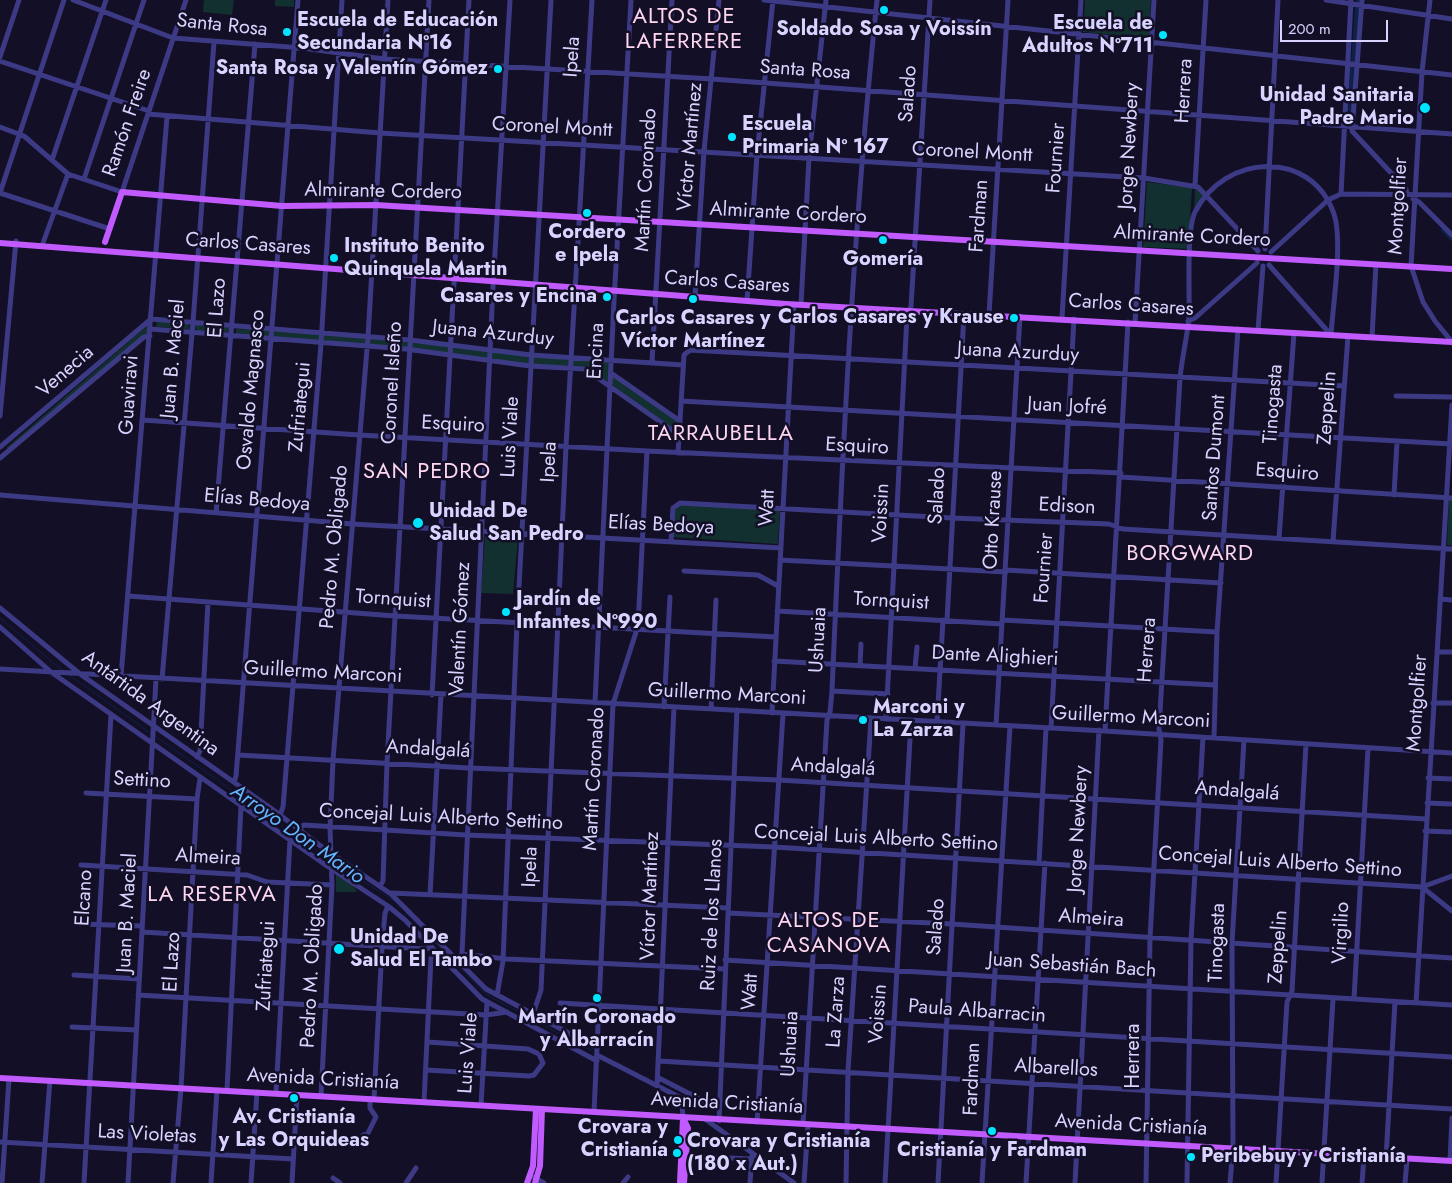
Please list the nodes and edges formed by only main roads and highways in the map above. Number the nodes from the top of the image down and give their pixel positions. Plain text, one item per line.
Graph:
1 (122, 192) joint
2 (0, 241) edge
3 (15, 242) junction
4 (105, 242) junction
5 (115, 251) junction
6 (1452, 268) edge
7 (1452, 342) edge
8 (0, 1078) edge
9 (539, 1109) junction
10 (683, 1118) junction
11 (1451, 1161) edge
12 (533, 1180) edge
13 (680, 1183) edge
14 (684, 1183) edge

1 - 4 main road, Ramón Freire
1 - 6 main road, Almirante Cordero
2 - 3 main road, Carlos Casares
3 - 4 main road, Carlos Casares
3 - 5 main road, Carlos Casares
4 - 5 main road
5 - 7 main road, Carlos Casares
8 - 9 main road, Avenida Cristianía
9 - 10 main road, Avenida Cristianía
9 - 12 main road
10 - 11 main road, Avenida Cristianía
10 - 13 main road
10 - 14 main road

